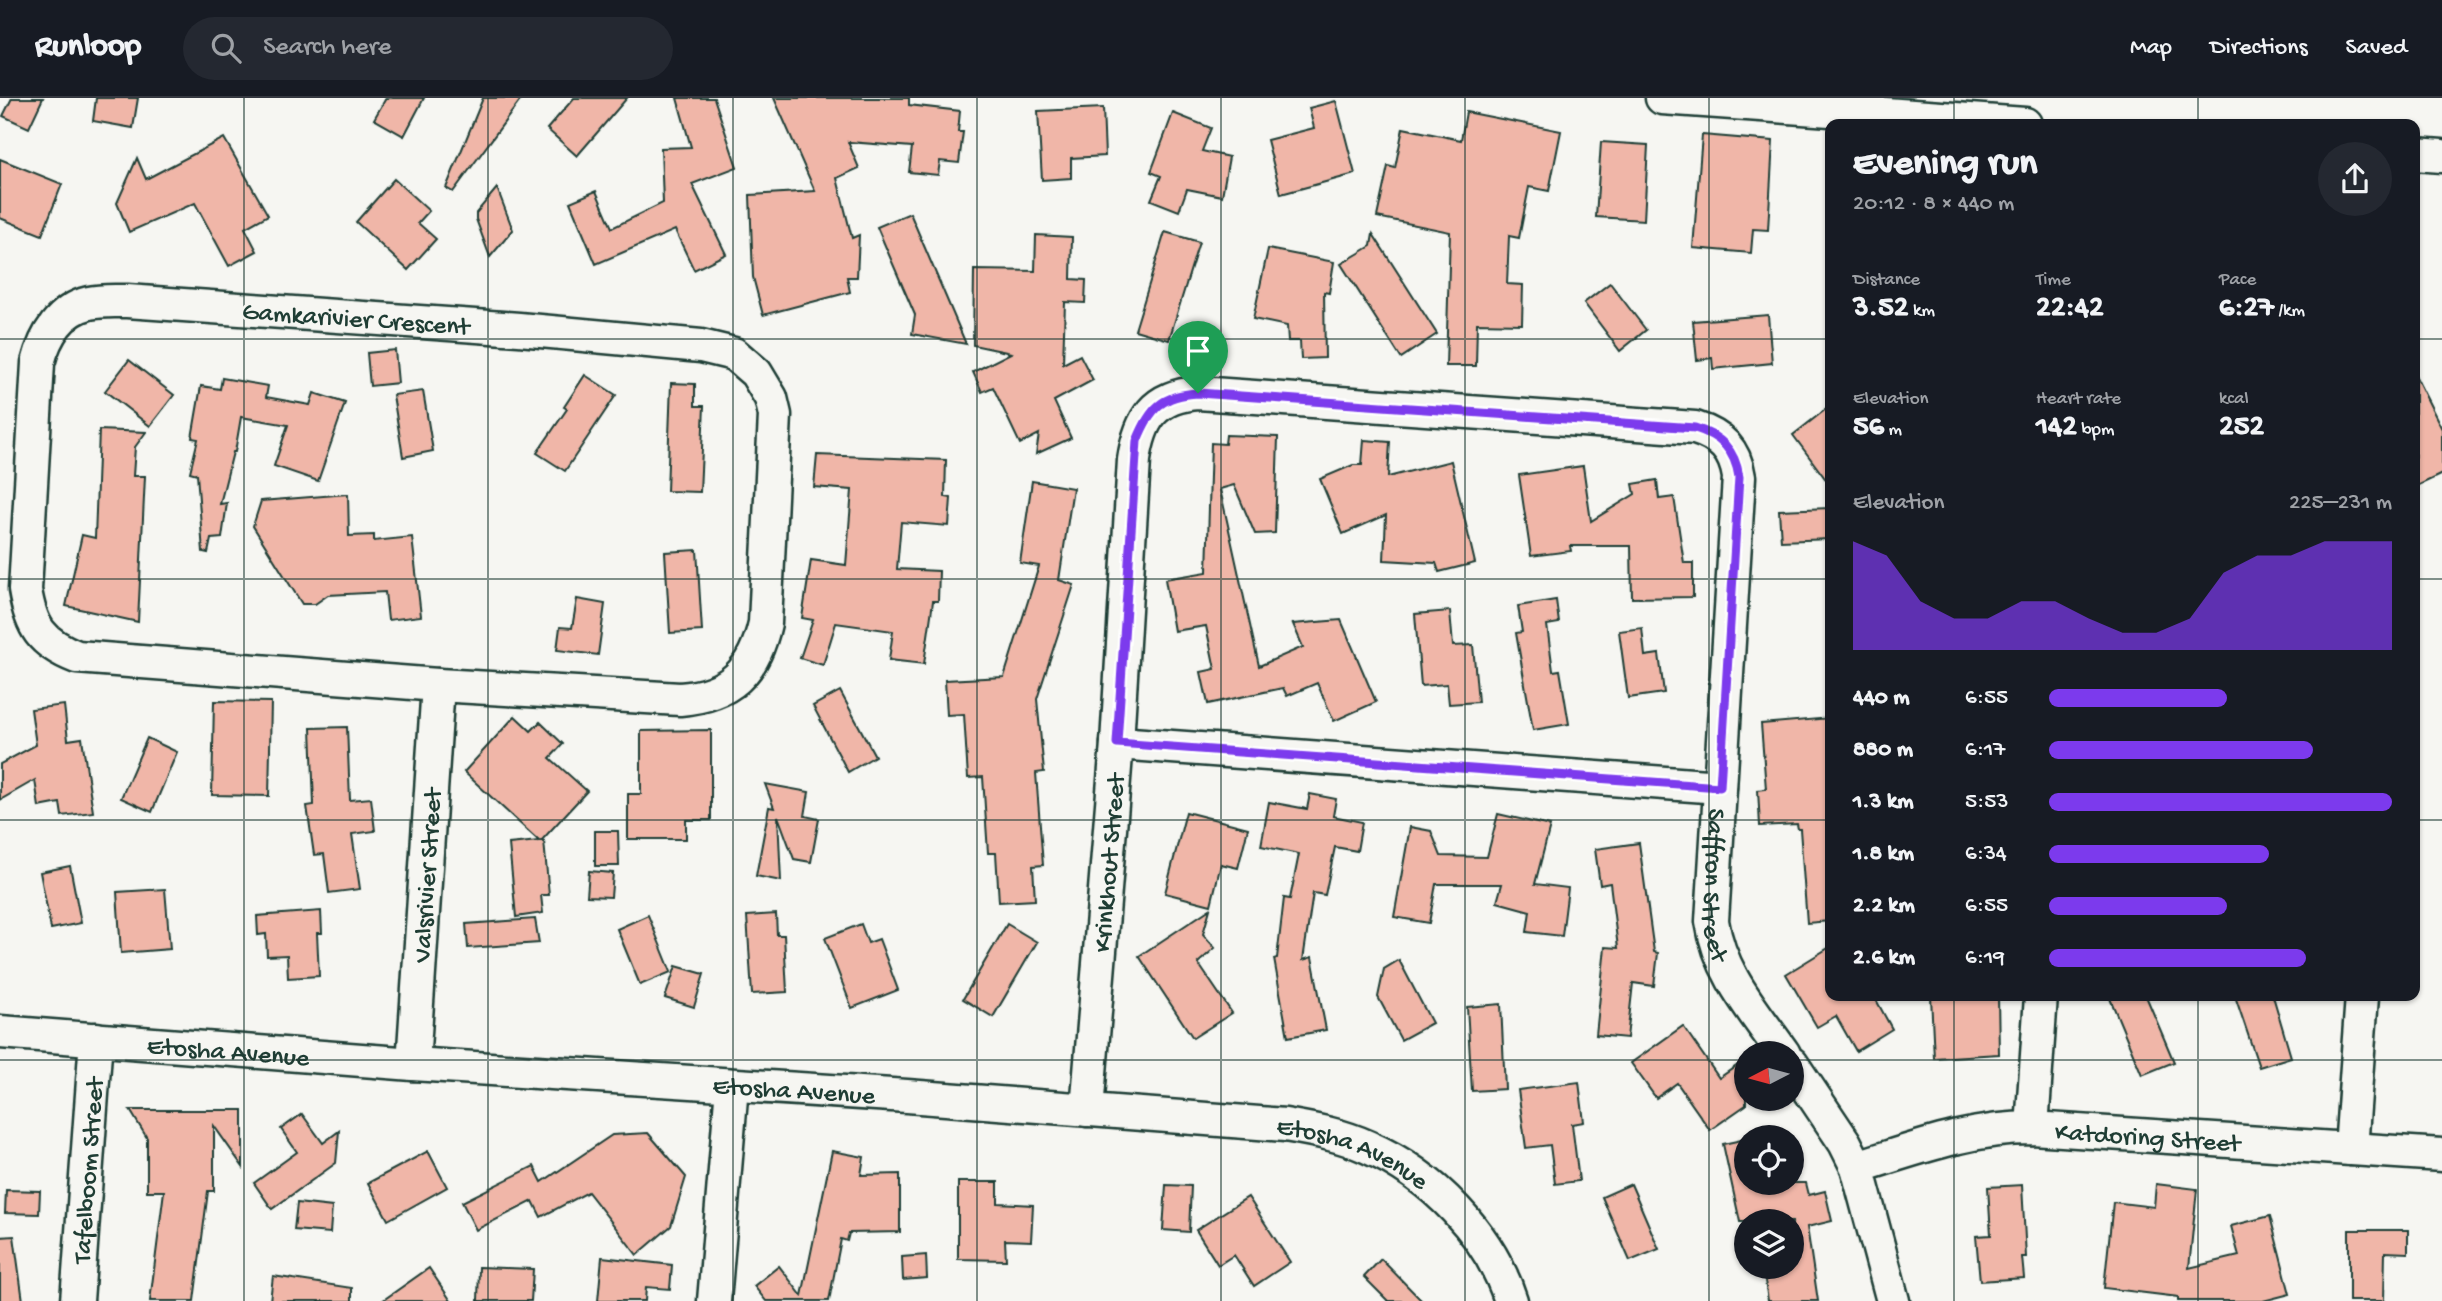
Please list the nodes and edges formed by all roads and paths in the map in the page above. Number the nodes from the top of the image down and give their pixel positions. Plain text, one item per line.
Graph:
1 (1662, 98) edge
2 (1955, 119) edge
3 (2420, 154) edge
4 (2442, 156) edge
5 (1729, 449) joint
6 (438, 685) junction
7 (1117, 743) junction
8 (1720, 787) junction
9 (2041, 1001) edge
10 (2362, 1001) edge
11 (0, 1032) edge
12 (96, 1039) junction
13 (1775, 1041) edge
14 (413, 1064) junction
15 (1804, 1082) edge
16 (732, 1086) junction
17 (1087, 1110) junction
18 (2032, 1128) junction
19 (2351, 1149) junction
20 (2442, 1155) edge
21 (1857, 1167) junction
22 (77, 1301) edge
23 (714, 1301) edge
24 (1511, 1301) edge
25 (1893, 1301) edge

1 - 2 street
3 - 4 street
5 - 7 street, Krinkhout Street
5 - 8 street, Saffron Street
6 - 6 street, Gamkarivier Crescent
6 - 14 street, Valsrivier Street
7 - 8 street
7 - 17 street, Krinkhout Street
8 - 13 street, Saffron Street
9 - 18 street
10 - 19 street
11 - 12 street, Etosha Avenue
12 - 14 street, Etosha Avenue
12 - 22 street, Tafelboom Street
14 - 16 street, Etosha Avenue
15 - 21 street
16 - 17 street, Etosha Avenue
16 - 23 street
17 - 24 street, Etosha Avenue
18 - 19 street, Katdoring Street
18 - 21 street, Katdoring Street
19 - 20 street, Katdoring Street
21 - 25 street

